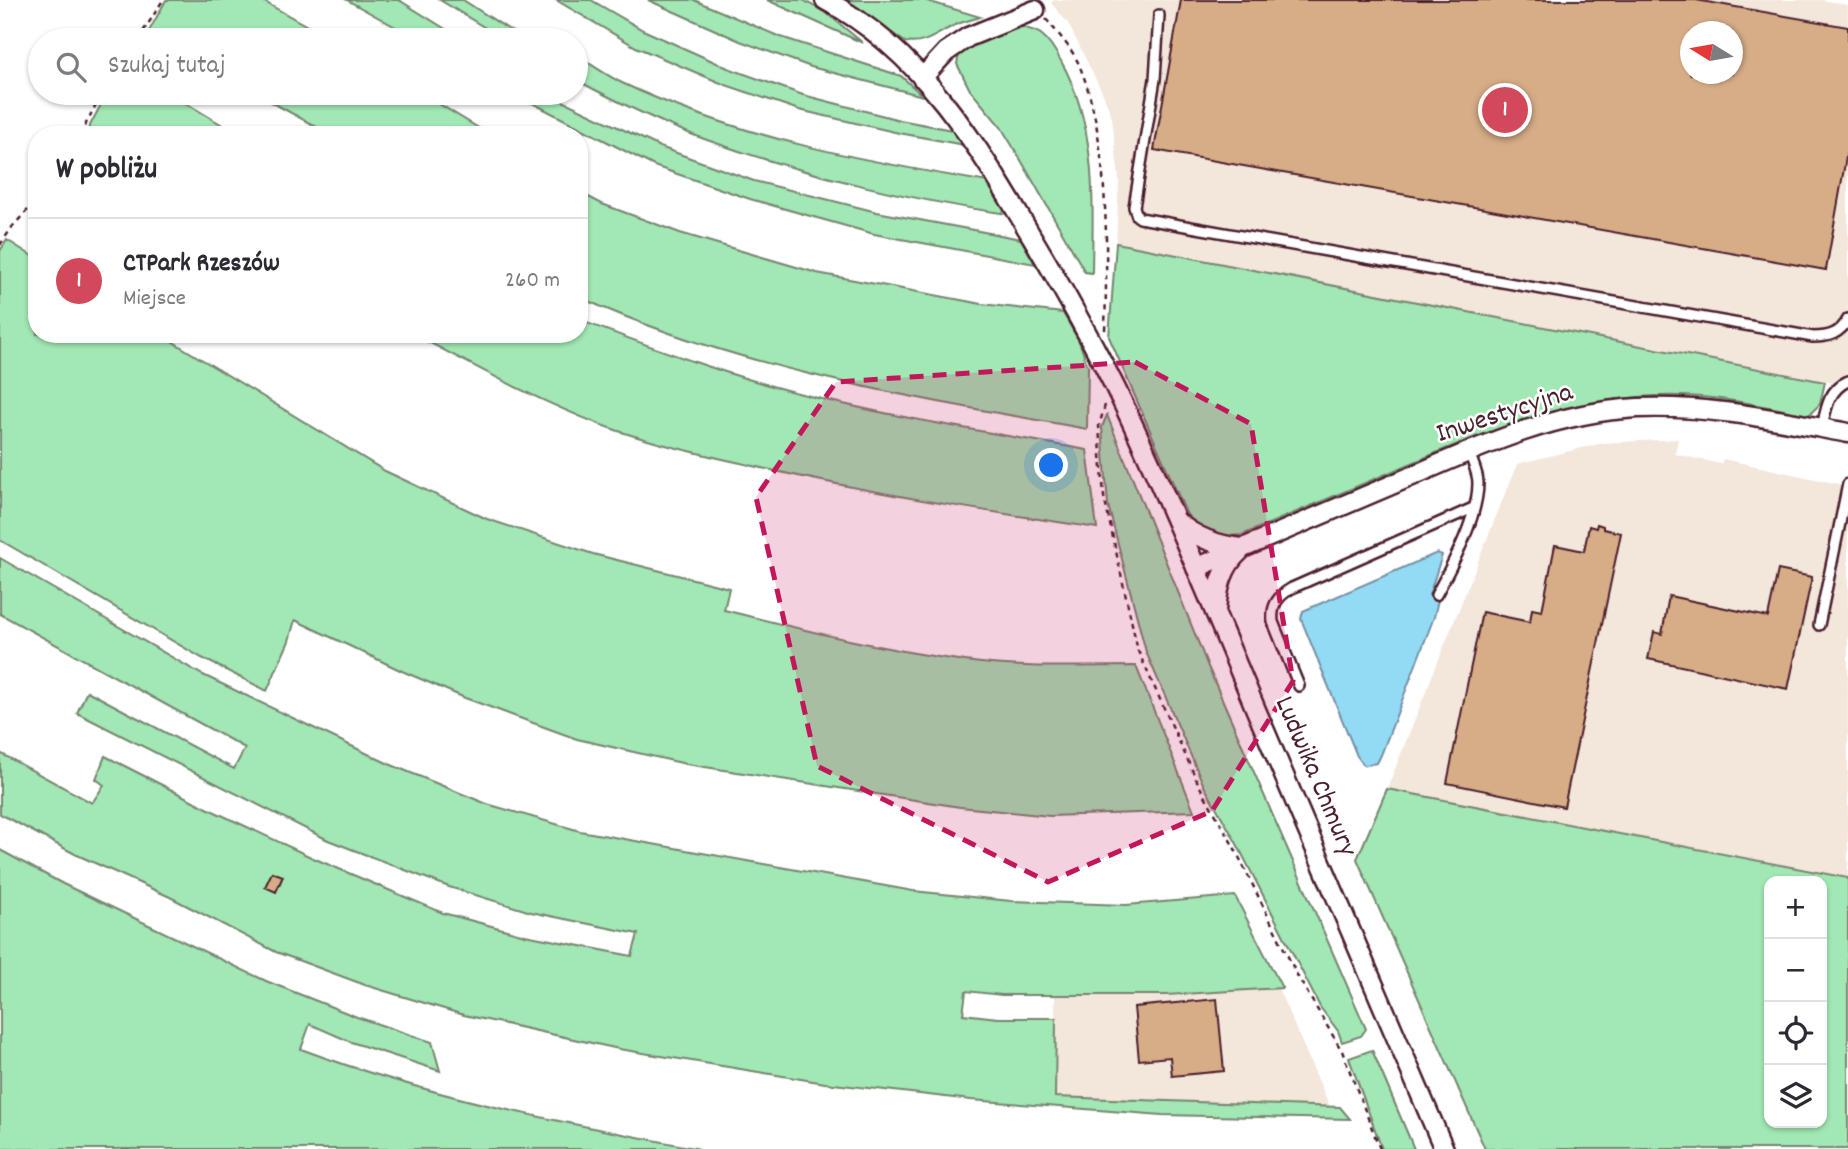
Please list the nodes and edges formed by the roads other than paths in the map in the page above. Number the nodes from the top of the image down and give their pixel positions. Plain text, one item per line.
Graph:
1 (825, 0) edge
2 (1035, 10) road end
3 (1159, 15) dead end
4 (922, 78) junction
5 (1848, 319) edge
6 (1848, 381) edge
7 (1822, 428) junction
8 (1848, 433) edge
9 (1469, 452) junction
10 (1848, 484) edge
11 (1473, 509) junction
12 (1176, 520) junction
13 (1243, 548) junction
14 (1196, 568) junction
15 (1436, 595) dead end
16 (1215, 614) junction
17 (1819, 625) dead end
18 (1299, 686) dead end
19 (1444, 1149) edge

1 - 4 street, Ludwika Chmury
2 - 4 street
3 - 5 lane
4 - 12 street, Ludwika Chmury
6 - 7 lane
7 - 8 street, Inwestycyjna
7 - 9 street, Inwestycyjna
9 - 11 lane
9 - 13 street, Inwestycyjna
10 - 17 lane
11 - 15 lane
11 - 18 lane
12 - 13 street
12 - 14 street, Ludwika Chmury
13 - 14 street, Inwestycyjna
13 - 16 street
14 - 16 street, Ludwika Chmury
16 - 19 street, Ludwika Chmury

